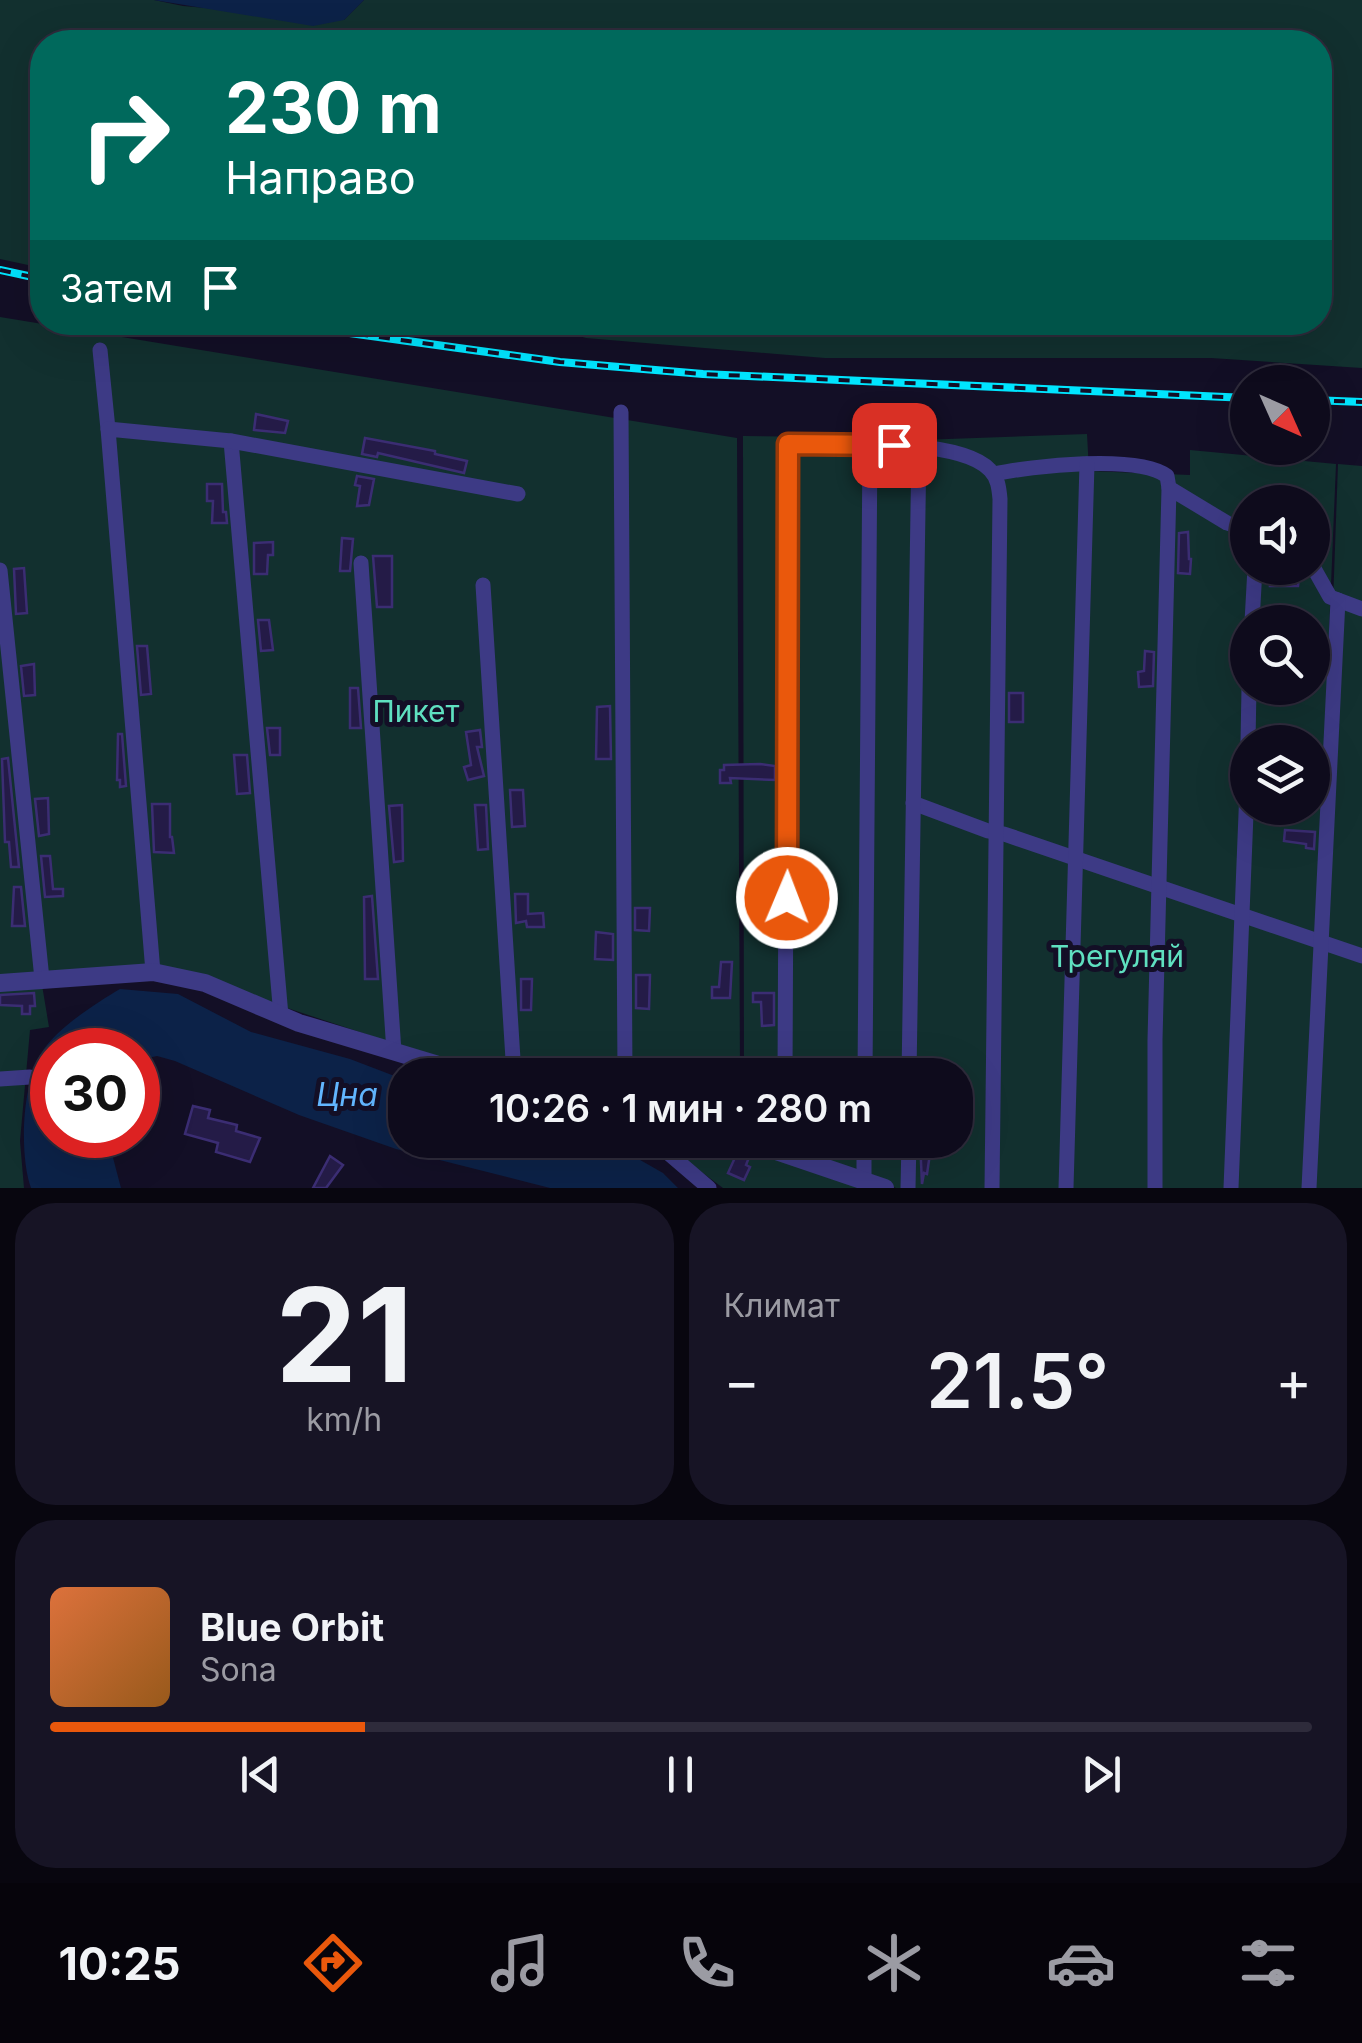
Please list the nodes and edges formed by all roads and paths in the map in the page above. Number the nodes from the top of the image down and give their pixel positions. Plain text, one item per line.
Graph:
1 (100, 350) dead end
2 (620, 412) dead end
3 (108, 429) junction
4 (231, 441) junction
5 (870, 443) junction
6 (919, 448) junction
7 (1087, 464) junction
8 (994, 474) junction
9 (1169, 488) junction
10 (518, 494) dead end
11 (1230, 524) edge
12 (361, 563) dead end
13 (0, 570) edge
14 (483, 585) dead end
15 (1323, 585) edge
16 (1338, 600) junction
17 (1362, 609) edge
18 (913, 803) junction
19 (1246, 825) edge
20 (994, 833) junction
21 (1074, 859) junction
22 (1159, 889) junction
23 (1242, 914) junction
24 (1321, 943) junction
25 (1362, 956) edge
26 (154, 972) junction
27 (42, 979) junction
28 (0, 983) edge
29 (281, 1016) junction
30 (394, 1052) junction
31 (414, 1058) edge
32 (513, 1058) edge
33 (625, 1058) edge
34 (784, 1058) edge
35 (865, 1058) edge
36 (910, 1058) edge
37 (30, 1077) dead end
38 (0, 1079) edge
39 (674, 1158) edge
40 (811, 1158) edge
41 (864, 1158) edge
42 (908, 1158) edge
43 (864, 1182) junction
44 (708, 1188) edge
45 (885, 1188) edge
46 (908, 1188) edge
47 (992, 1188) edge
48 (1066, 1188) edge
49 (1155, 1188) edge
50 (1231, 1188) edge
51 (1309, 1188) edge

1 - 3 street
2 - 33 street
3 - 4 street
3 - 26 street
4 - 10 street
4 - 29 street
5 - 6 street
5 - 34 street
5 - 35 street
6 - 8 street
6 - 18 street
7 - 8 street
7 - 9 street
7 - 21 street
8 - 20 street
9 - 11 street
9 - 22 street
12 - 30 street
13 - 27 street
14 - 32 street
15 - 16 street
16 - 17 street
16 - 24 street
18 - 20 street
18 - 36 street
19 - 23 street
20 - 21 street
20 - 47 street
21 - 22 street
21 - 48 street
22 - 23 street
22 - 49 street
23 - 24 street
23 - 50 street
24 - 25 street
24 - 51 street
26 - 27 street
26 - 29 street
27 - 28 street
29 - 30 street
30 - 31 street
37 - 38 street
39 - 44 street
40 - 43 street
41 - 43 street
42 - 46 street
43 - 45 street

